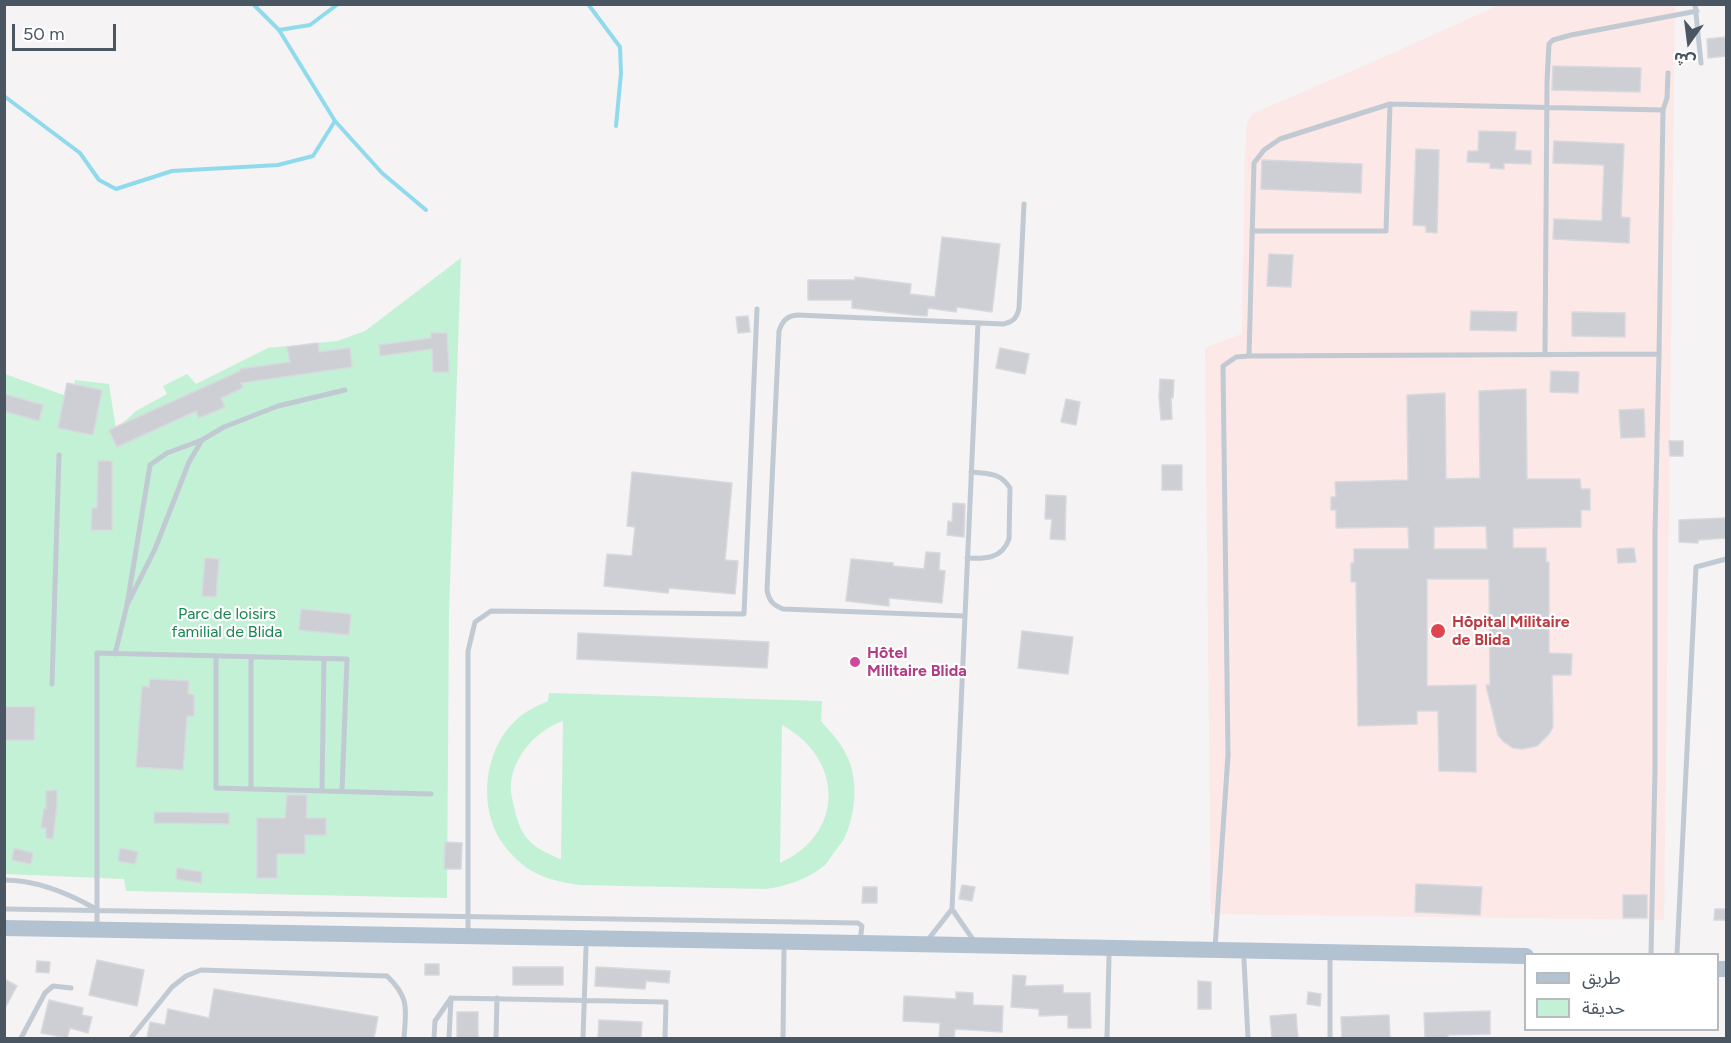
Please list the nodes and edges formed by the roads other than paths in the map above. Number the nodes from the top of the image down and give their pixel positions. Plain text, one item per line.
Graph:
1 (1696, 8) edge
2 (1701, 63) dead end
3 (1668, 73) dead end
4 (1390, 104) junction
5 (1546, 108) junction
6 (1664, 110) junction
7 (1024, 204) dead end
8 (1252, 231) junction
9 (757, 309) dead end
10 (978, 323) junction
11 (1659, 354) junction
12 (1545, 355) junction
13 (1249, 356) junction
14 (345, 390) dead end
15 (202, 440) junction
16 (59, 455) dead end
17 (971, 472) junction
18 (967, 558) junction
19 (1726, 560) edge
20 (127, 605) junction
21 (965, 616) junction
22 (115, 654) junction
23 (216, 656) junction
24 (251, 657) junction
25 (324, 659) junction
26 (52, 684) dead end
27 (251, 789) junction
28 (322, 790) junction
29 (342, 790) junction
30 (431, 794) dead end
31 (4, 880) edge
32 (4, 909) edge
33 (952, 909) junction
34 (97, 910) junction
35 (468, 916) junction
36 (4, 928) edge
37 (97, 930) junction
38 (468, 936) junction
39 (4, 937) edge
40 (860, 943) junction
41 (925, 944) junction
42 (976, 946) junction
43 (586, 948) junction
44 (1215, 950) junction
45 (784, 951) junction
46 (1651, 953) edge
47 (1677, 953) edge
48 (1524, 956) edge
49 (1109, 957) junction
50 (1244, 960) junction
51 (1330, 961) junction
52 (1524, 965) edge
53 (71, 988) dead end
54 (451, 998) junction
55 (497, 998) junction
56 (584, 1000) junction
57 (21, 1038) edge
58 (131, 1038) edge
59 (404, 1038) edge
60 (434, 1038) edge
61 (449, 1038) edge
62 (496, 1038) edge
63 (583, 1038) edge
64 (664, 1038) edge
65 (783, 1038) edge
66 (1107, 1038) edge
67 (1248, 1038) edge
68 (1330, 1038) edge

1 - 2 lane
1 - 5 lane
3 - 6 lane
4 - 5 lane
4 - 8 lane
4 - 8 lane
5 - 6 lane
5 - 12 lane
6 - 11 lane
7 - 10 lane
8 - 13 lane
9 - 35 lane
10 - 17 lane
10 - 21 lane
11 - 12 lane
11 - 46 lane
12 - 13 lane
13 - 44 lane
14 - 15 lane
15 - 20 lane
15 - 20 lane
16 - 26 lane
17 - 18 lane
17 - 18 lane
18 - 21 lane
19 - 47 lane
20 - 22 lane
21 - 33 lane
22 - 23 lane
22 - 34 lane
23 - 24 lane
23 - 27 lane
24 - 25 lane
24 - 27 lane
25 - 28 lane
25 - 29 lane
27 - 28 lane
28 - 29 lane
29 - 30 lane
31 - 34 lane
32 - 34 lane
33 - 41 lane
33 - 42 lane
34 - 35 lane
34 - 37 lane
35 - 38 lane
35 - 40 lane
36 - 37 main road
37 - 38 main road
38 - 40 main road
39 - 43 main road
40 - 41 main road
41 - 42 main road
42 - 44 main road
43 - 45 main road
43 - 56 lane
44 - 48 main road
45 - 49 main road
45 - 65 lane
49 - 50 main road
49 - 66 lane
50 - 51 main road
50 - 67 lane
51 - 52 main road
51 - 68 lane
53 - 57 lane
54 - 55 lane
54 - 60 lane
54 - 61 lane
55 - 56 lane
55 - 62 lane
56 - 63 lane
56 - 64 lane
58 - 59 lane

